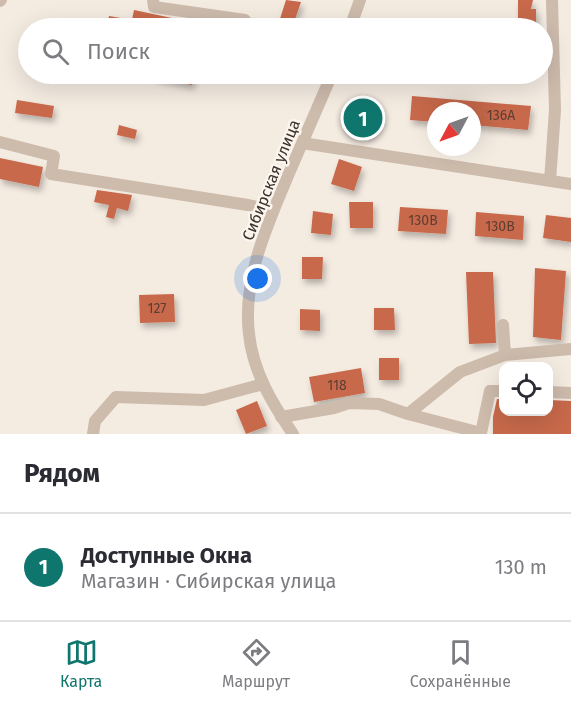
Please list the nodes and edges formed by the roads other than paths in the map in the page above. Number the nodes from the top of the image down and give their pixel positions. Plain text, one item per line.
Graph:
1 (153, 0) edge
2 (360, 0) edge
3 (552, 0) edge
4 (231, 18) edge
5 (354, 18) edge
6 (552, 18) edge
7 (553, 37) edge
8 (328, 84) edge
9 (0, 142) edge
10 (302, 143) junction
11 (550, 181) junction
12 (571, 184) edge
13 (273, 213) junction
14 (503, 326) dead end
15 (571, 349) edge
16 (505, 355) junction
17 (263, 384) junction
18 (499, 391) edge
19 (553, 392) edge
20 (571, 393) edge
21 (408, 414) junction
22 (281, 417) junction
23 (482, 433) edge
24 (93, 434) edge
25 (293, 434) edge

1 - 4 street
2 - 5 street
3 - 6 street
7 - 11 street
8 - 10 street, Сибирская улица
9 - 13 street
10 - 11 street
10 - 13 street, Сибирская улица
11 - 12 street
13 - 17 street, Сибирская улица
14 - 16 street
15 - 16 street
16 - 21 street
17 - 22 street, Сибирская улица
17 - 24 street
18 - 23 street
19 - 20 street
21 - 22 street
21 - 23 street
22 - 25 street, Сибирская улица

